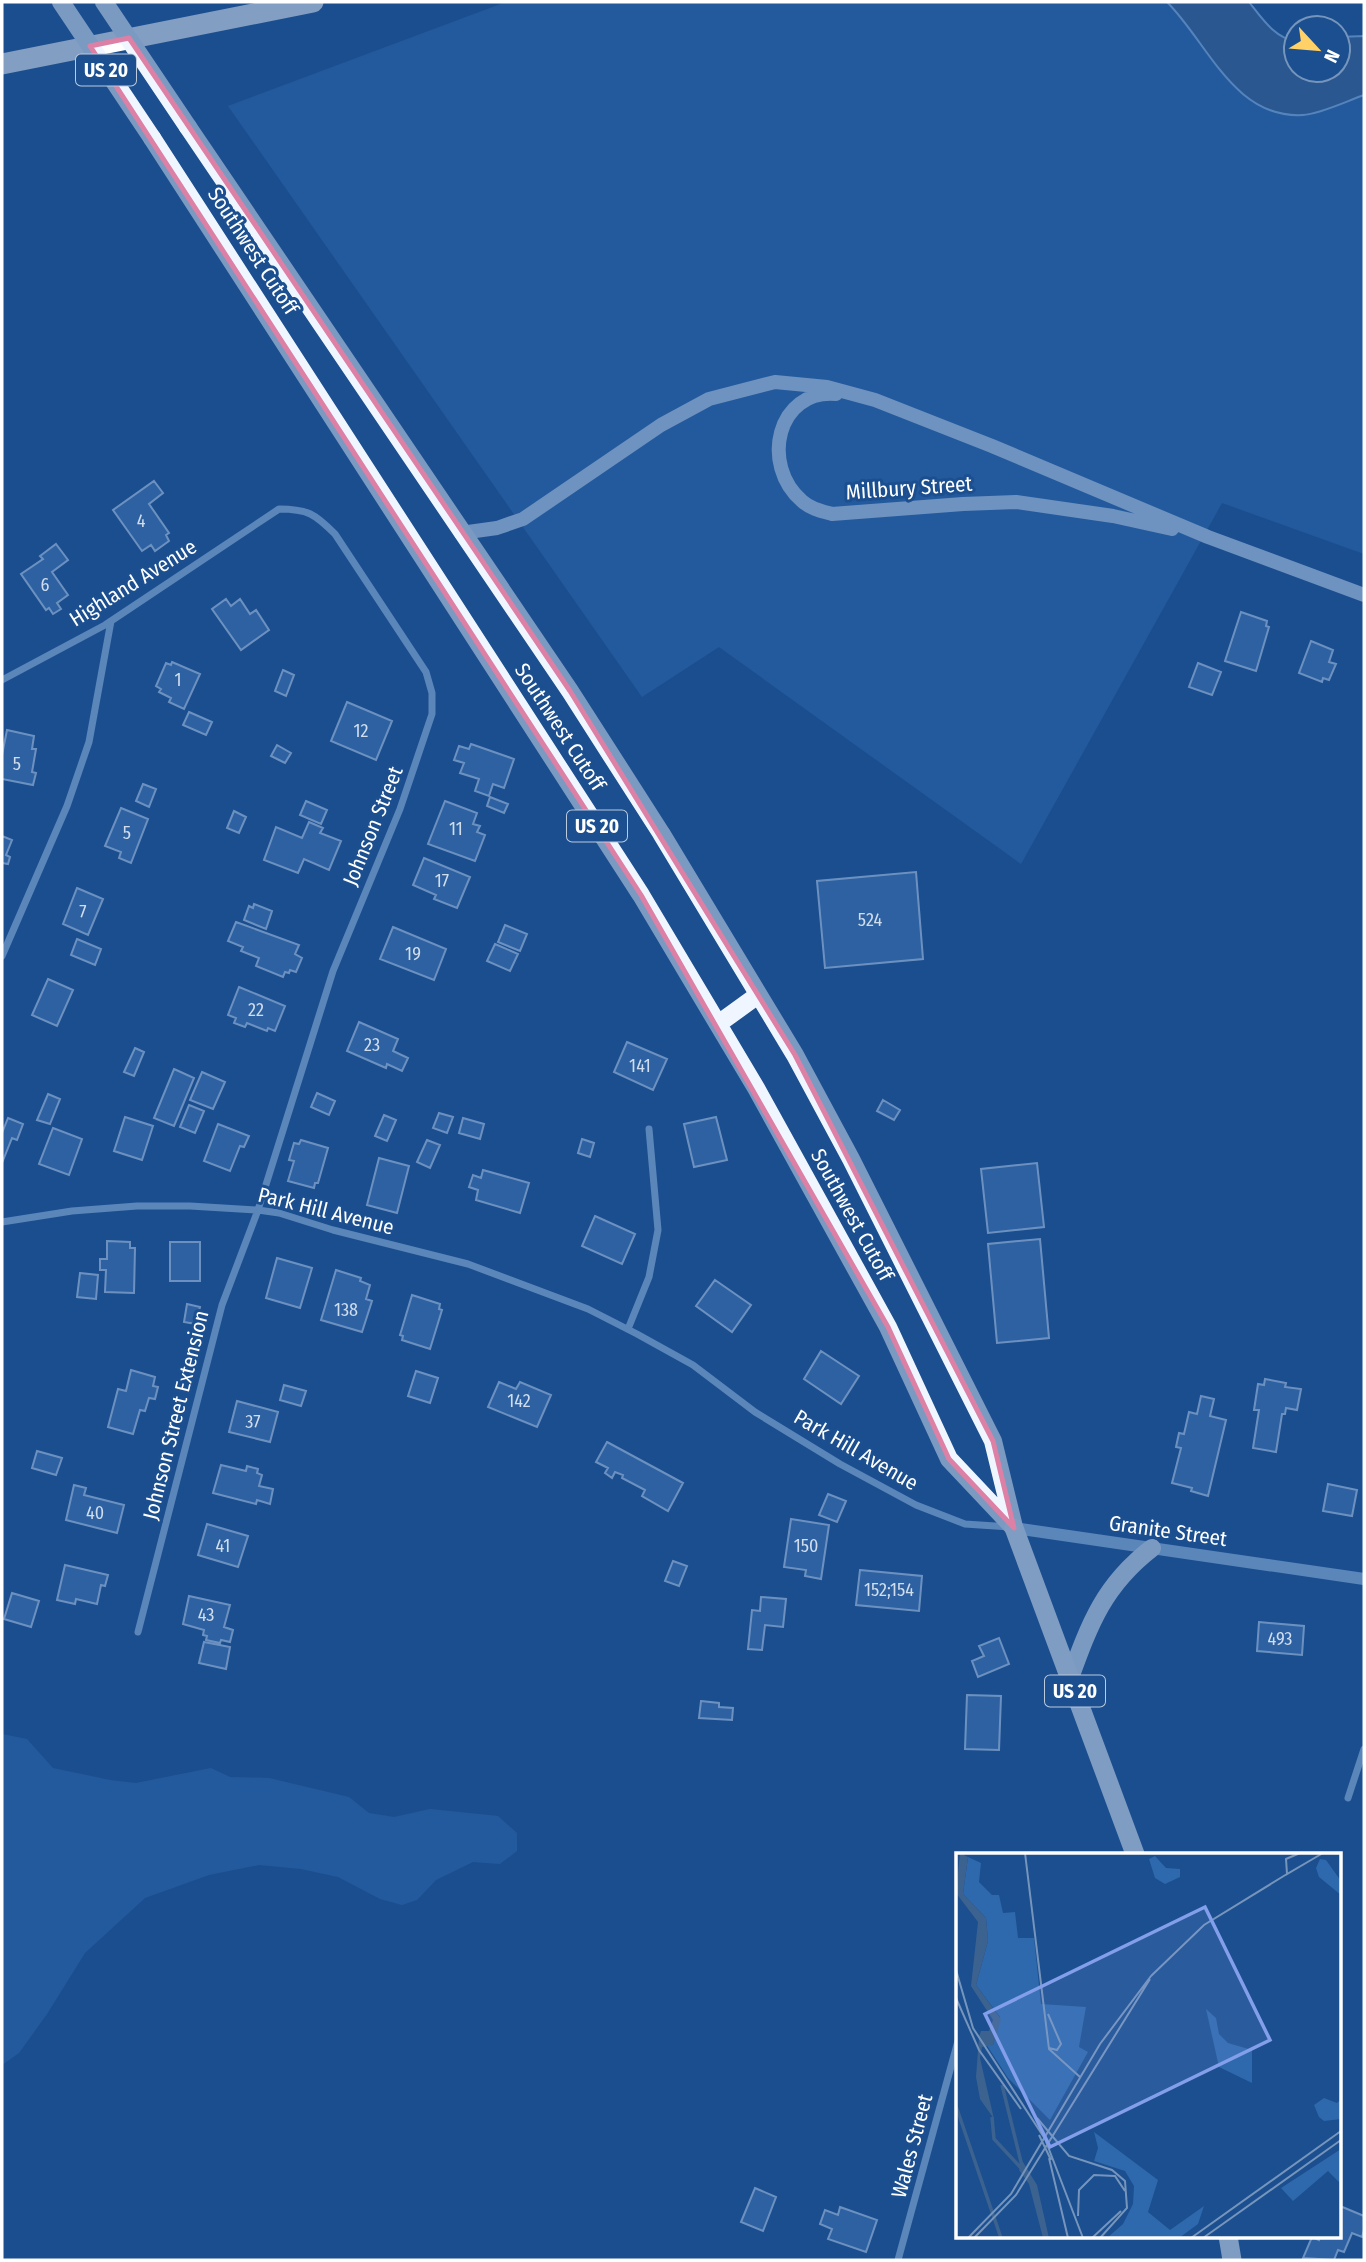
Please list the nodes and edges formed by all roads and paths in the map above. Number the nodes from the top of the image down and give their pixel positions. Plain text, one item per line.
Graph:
1 (61, 2) edge
2 (104, 2) edge
3 (313, 2) edge
4 (2, 64) edge
5 (875, 400) junction
6 (279, 509) joint
7 (461, 533) junction
8 (1208, 537) junction
9 (1364, 595) edge
10 (111, 621) junction
11 (2, 680) edge
12 (2, 956) edge
13 (758, 995) junction
14 (718, 1024) junction
15 (649, 1129) dead end
16 (258, 1210) junction
17 (2, 1222) edge
18 (628, 1329) junction
19 (965, 1524) joint
20 (1014, 1528) junction
21 (1152, 1548) junction
22 (1364, 1578) edge
23 (138, 1632) dead end
24 (1070, 1678) junction
25 (1364, 1749) edge
26 (1348, 1798) dead end
27 (1135, 1853) edge
28 (956, 2048) edge
29 (1228, 2238) edge
30 (898, 2260) edge
31 (1232, 2260) edge

1 - 14 main road, Southwest Cutoff / US 20, bridge
2 - 7 main road, Southwest Cutoff / US 20, bridge
3 - 4 highway
5 - 7 main road, Millbury Street
5 - 8 main road, Millbury Street
5 - 8 main road, Millbury Street
6 - 10 street, Highland Avenue
6 - 16 street, Johnson Street
7 - 13 main road, Southwest Cutoff / US 20
8 - 9 main road, Millbury Street
10 - 11 street, Highland Avenue
10 - 12 street
13 - 14 main road
13 - 20 main road, Southwest Cutoff / US 20
14 - 20 main road, Southwest Cutoff / US 20
15 - 18 street
16 - 17 street, Park Hill Avenue
16 - 18 street, Park Hill Avenue
16 - 23 street, Johnson Street Extension
18 - 19 street, Park Hill Avenue
19 - 20 street, Granite Street
20 - 21 street, Granite Street
20 - 24 highway, Southwest Cutoff / US 20
21 - 22 street, Granite Street
21 - 24 main road
24 - 27 highway, Southwest Cutoff / US 20
25 - 26 street
28 - 30 street, Wales Street
29 - 31 highway

